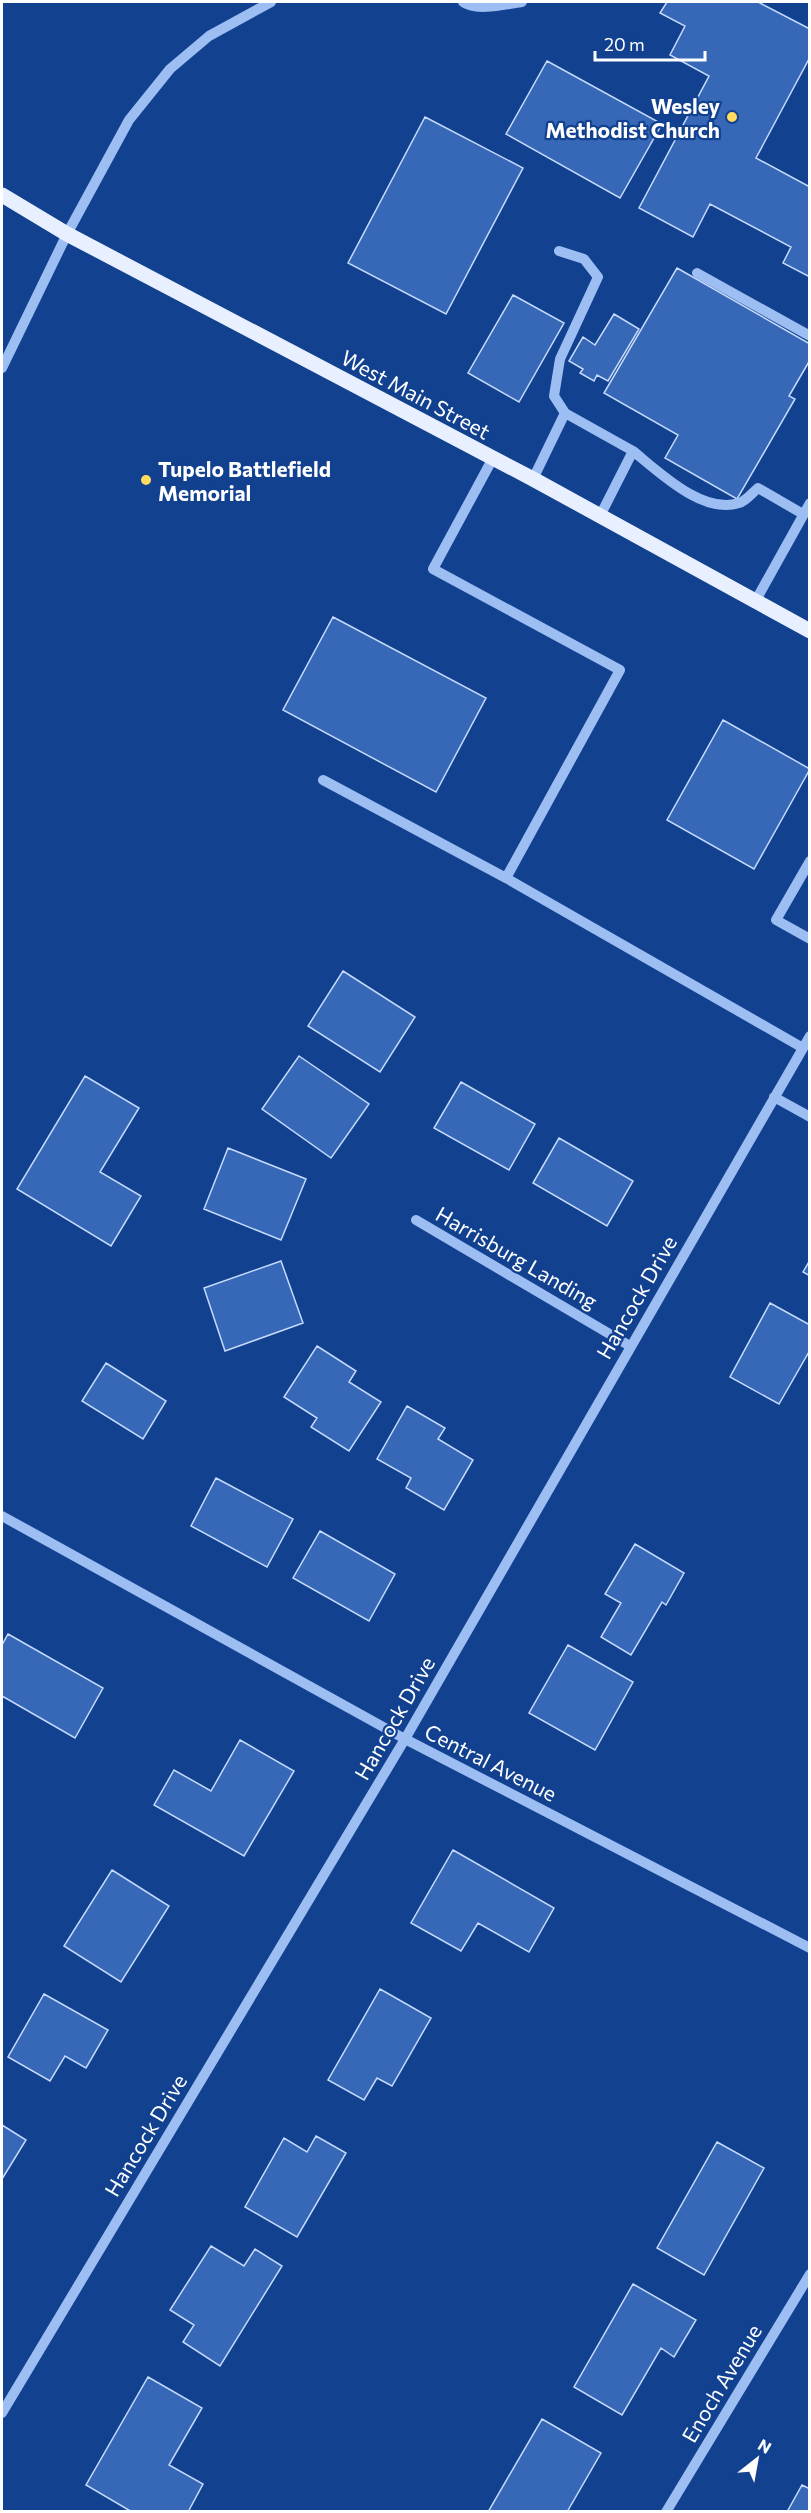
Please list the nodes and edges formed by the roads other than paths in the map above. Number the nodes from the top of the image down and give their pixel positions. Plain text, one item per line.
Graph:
1 (271, 2) edge
2 (463, 2) edge
3 (522, 2) edge
4 (2, 195) edge
5 (67, 234) junction
6 (559, 251) dead end
7 (697, 273) dead end
8 (810, 336) edge
9 (2, 368) edge
10 (565, 412) junction
11 (633, 451) junction
12 (493, 458) junction
13 (533, 479) junction
14 (810, 503) edge
15 (803, 514) junction
16 (600, 516) junction
17 (756, 600) junction
18 (810, 632) edge
19 (323, 780) dead end
20 (810, 861) edge
21 (506, 878) junction
22 (810, 939) edge
23 (810, 1036) edge
24 (803, 1048) junction
25 (774, 1096) junction
26 (810, 1117) edge
27 (416, 1220) dead end
28 (630, 1346) junction
29 (2, 1516) edge
30 (405, 1739) junction
31 (810, 1948) edge
32 (810, 2274) edge
33 (2, 2413) edge
34 (666, 2511) edge

1 - 5 street
2 - 3 street
4 - 5 main road, West Main Street
5 - 9 street
5 - 12 main road, West Main Street
6 - 10 street
7 - 8 street
10 - 11 street
10 - 13 street
11 - 15 street
11 - 16 street
12 - 13 main road, West Main Street
12 - 21 street
13 - 16 main road, West Main Street
14 - 15 street
15 - 17 street
16 - 17 main road, West Main Street
17 - 18 main road, West Main Street
19 - 21 street
20 - 22 street
21 - 24 street
23 - 24 street, Hancock Drive
24 - 25 street, Hancock Drive
25 - 26 street
25 - 28 street, Hancock Drive
27 - 28 street, Harrisburg Landing
28 - 30 street, Hancock Drive
29 - 30 street, Central Avenue
30 - 31 street, Central Avenue
30 - 33 street, Hancock Drive
32 - 34 street, Enoch Avenue

